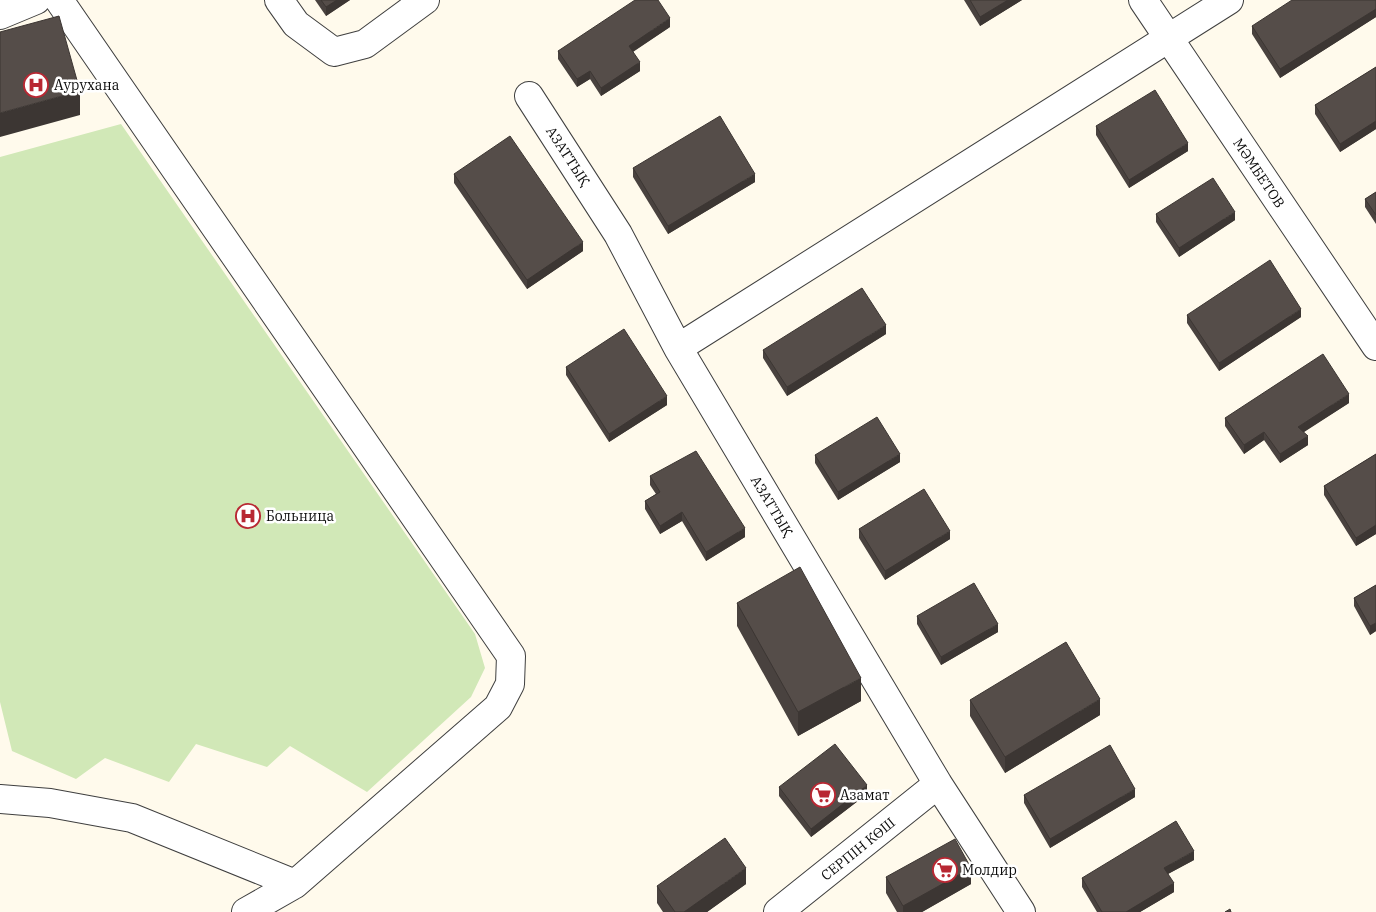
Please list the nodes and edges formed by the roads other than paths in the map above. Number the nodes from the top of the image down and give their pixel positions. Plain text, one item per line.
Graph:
1 (36, 0) edge
2 (59, 0) edge
3 (279, 0) edge
4 (425, 0) edge
5 (1143, 0) edge
6 (1228, 0) edge
7 (0, 16) edge
8 (1169, 40) junction
9 (529, 96) dead end
10 (1376, 346) edge
11 (678, 348) junction
12 (938, 784) junction
13 (0, 798) edge
14 (295, 884) junction
15 (246, 912) edge
16 (778, 912) edge
17 (1021, 912) edge

1 - 7 street
2 - 14 street
3 - 4 street
5 - 8 street, МӘМБЕТОВ
6 - 8 street
8 - 10 street, МӘМБЕТОВ
8 - 11 street
9 - 11 street, АЗАТТЫҚ
11 - 12 street, АЗАТТЫҚ
12 - 16 street, СЕРПІН КӨШ
12 - 17 street, АЗАТТЫҚ
13 - 14 street
14 - 15 street

